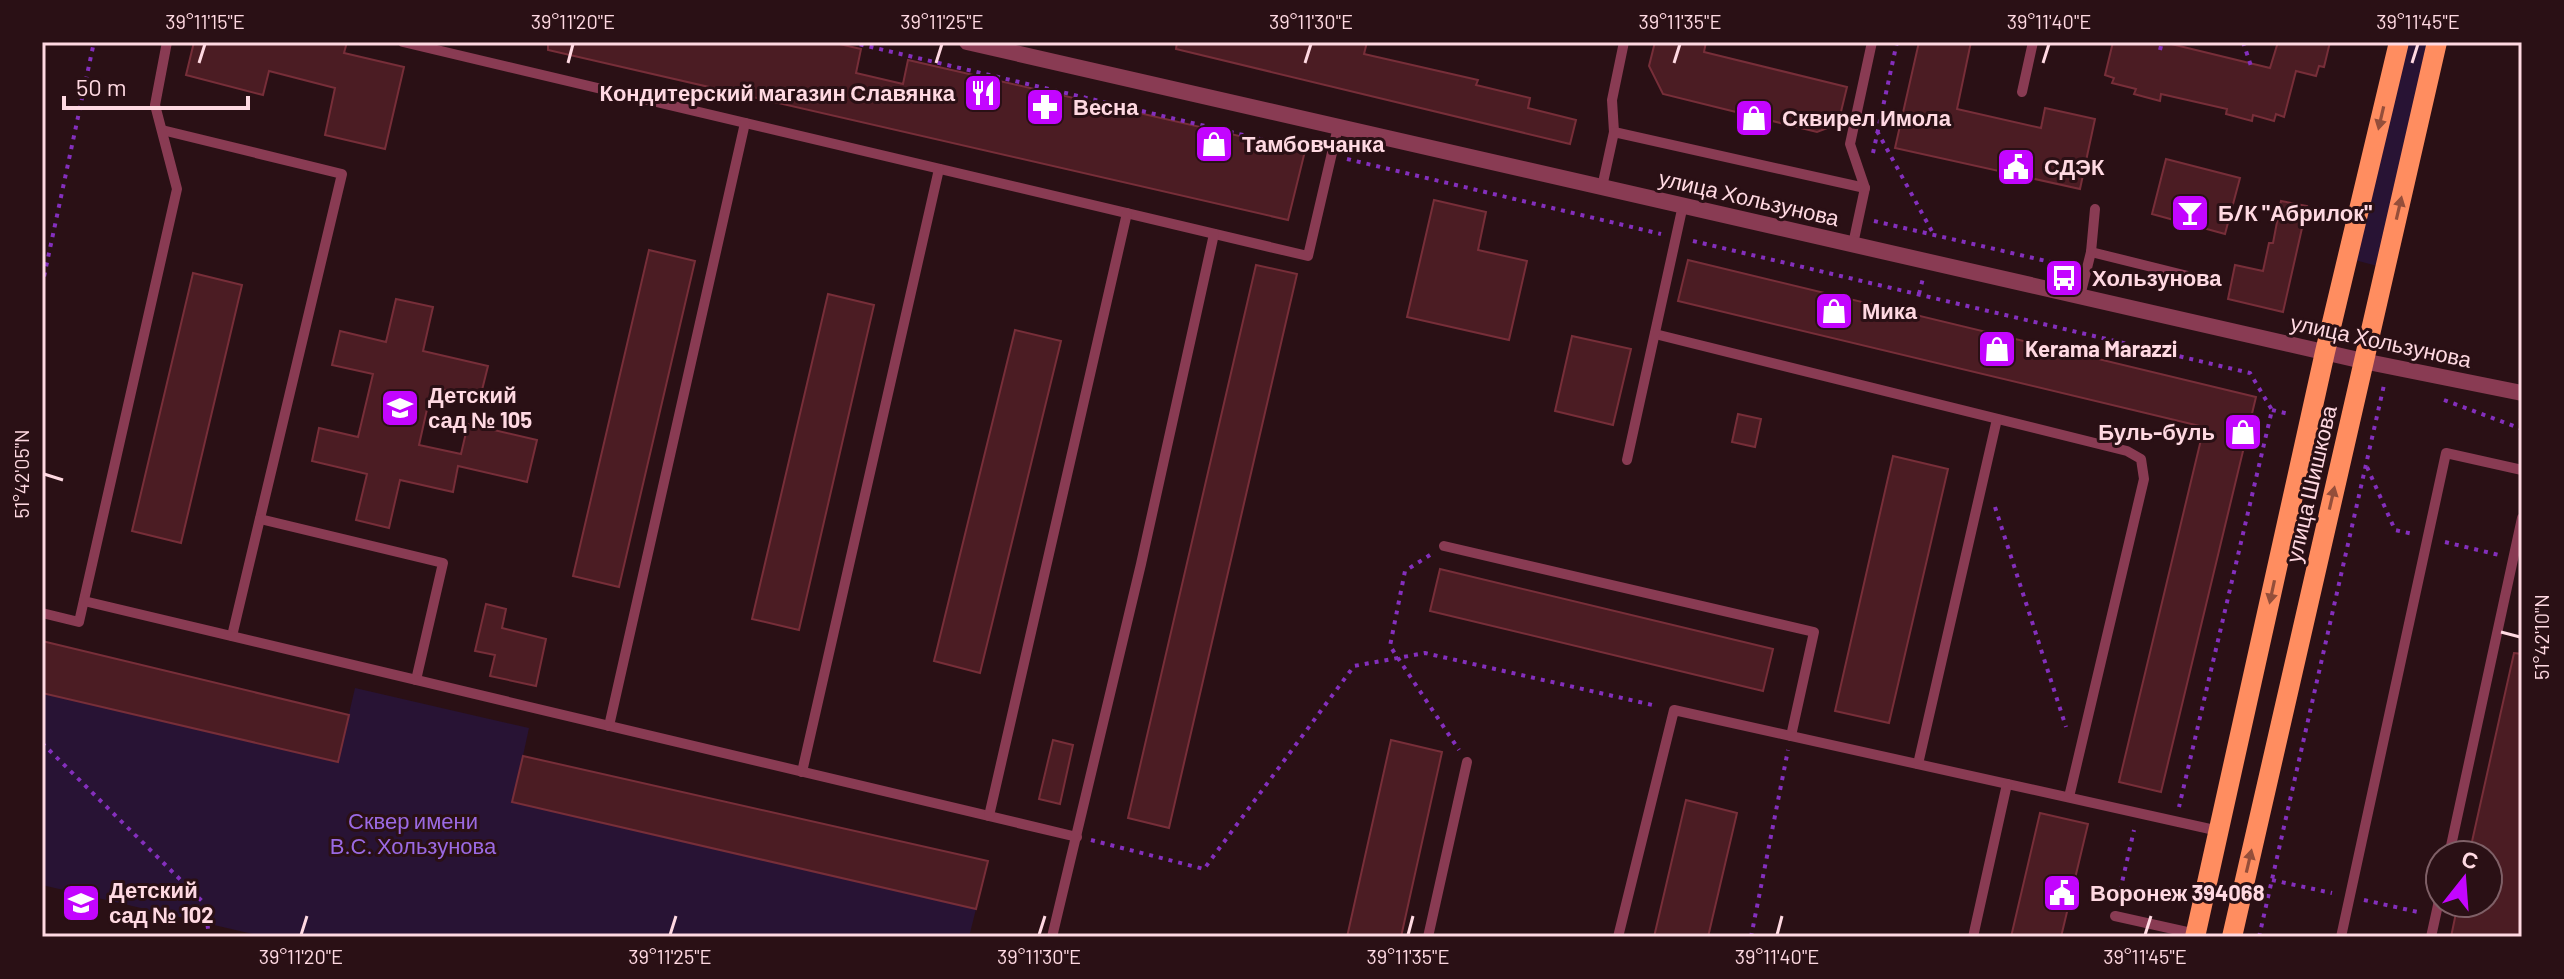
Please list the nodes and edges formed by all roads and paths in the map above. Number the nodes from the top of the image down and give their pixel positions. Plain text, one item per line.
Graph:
1 (94, 42) edge
2 (167, 42) edge
3 (403, 42) edge
4 (850, 42) edge
5 (967, 42) edge
6 (1624, 42) edge
7 (1872, 42) edge
8 (1897, 42) edge
9 (2033, 42) edge
10 (2162, 42) edge
11 (2243, 42) edge
12 (2399, 42) edge
13 (2437, 42) edge
14 (2160, 50) dead end
15 (2252, 69) dead end
16 (2022, 92) dead end
17 (745, 123) junction
18 (1338, 127) junction
19 (162, 130) junction
20 (1877, 131) junction
21 (1614, 132) junction
22 (1332, 156) junction
23 (939, 169) junction
24 (1602, 187) junction
25 (1865, 188) junction
26 (1683, 205) junction
27 (2095, 209) dead end
28 (1127, 213) junction
29 (1859, 217) junction
30 (1214, 234) junction
31 (1934, 234) junction
32 (1676, 237) junction
33 (1853, 244) junction
34 (2091, 252) junction
35 (1927, 261) junction
36 (2086, 270) junction
37 (2212, 282) dead end
38 (42, 286) edge
39 (1919, 294) junction
40 (2080, 296) junction
41 (1655, 334) junction
42 (2325, 352) junction
43 (2363, 361) junction
44 (2385, 378) dead end
45 (2522, 393) edge
46 (2440, 398) dead end
47 (1997, 419) junction
48 (2522, 429) edge
49 (1627, 460) dead end
50 (2522, 470) edge
51 (1984, 474) junction
52 (2522, 518) edge
53 (260, 519) junction
54 (1444, 546) joint
55 (84, 601) junction
56 (42, 613) edge
57 (232, 636) junction
58 (1398, 658) junction
59 (416, 680) junction
60 (1674, 710) junction
61 (609, 726) junction
62 (1791, 736) junction
63 (42, 743) edge
64 (2078, 761) junction
65 (1467, 762) joint
66 (1918, 764) junction
67 (802, 772) junction
68 (2007, 784) junction
69 (2069, 797) junction
70 (2138, 813) junction
71 (989, 816) junction
72 (2176, 821) junction
73 (2219, 831) junction
74 (1077, 837) junction
75 (2452, 839) edge
76 (2115, 916) joint
77 (2196, 935) edge
78 (209, 937) edge
79 (1052, 937) edge
80 (1428, 937) edge
81 (1618, 937) edge
82 (1751, 937) edge
83 (1973, 937) edge
84 (2232, 937) edge
85 (2259, 937) edge
86 (2341, 937) edge

1 - 38 path
2 - 19 lane
3 - 17 lane
4 - 22 path
5 - 18 street, улица Хользунова
6 - 21 lane
7 - 25 lane
8 - 20 path
9 - 16 lane
10 - 14 path
11 - 15 path
12 -> 42 main road, улица Шишкова
43 -> 13 main road, улица Шишкова
17 - 23 lane
17 - 61 lane
18 - 22 lane
18 - 24 street, улица Хользунова
19 - 53 lane
19 - 55 lane
20 - 25 path
20 - 31 path
21 - 24 lane
21 - 25 lane
22 - 30 lane
22 - 32 path
23 - 28 lane
23 - 67 lane
24 - 26 street, улица Хользунова
25 - 29 lane
26 - 32 lane
26 - 33 street, улица Хользунова
27 - 34 lane
28 - 30 lane
28 - 71 lane
29 - 31 path
29 - 33 lane
30 - 74 lane
31 - 35 path
31 - 36 path
32 - 39 path
32 - 41 lane
33 - 35 street, улица Хользунова
34 - 36 lane
34 - 37 lane
35 - 39 path
35 - 40 street, улица Хользунова
36 - 40 lane
39 - 72 path
40 - 42 street, улица Хользунова
41 - 47 lane
41 - 49 lane
42 - 43 street, улица Хользунова
42 -> 73 main road, улица Шишкова
43 - 45 street, улица Хользунова
84 -> 43 main road, улица Шишкова
44 - 85 path
46 - 48 path
47 - 51 lane
47 - 64 lane
50 - 86 lane
51 - 64 path
51 - 66 lane
52 - 75 lane
53 - 57 lane
53 - 59 lane
54 - 58 path
54 - 62 lane
55 - 56 lane
55 - 57 lane
57 - 59 lane
58 - 60 path
58 - 65 path
58 - 74 path
59 - 61 lane
60 - 62 lane
60 - 81 lane
61 - 67 lane
62 - 66 lane
62 - 82 path
63 - 78 path
64 - 69 lane
65 - 80 lane
66 - 68 lane
67 - 71 lane
68 - 69 lane
68 - 83 lane
69 - 70 lane
70 - 72 lane
70 - 76 path
71 - 74 lane
72 - 73 lane
73 - 77 main road, улица Шишкова
74 - 79 lane
76 - 77 lane

